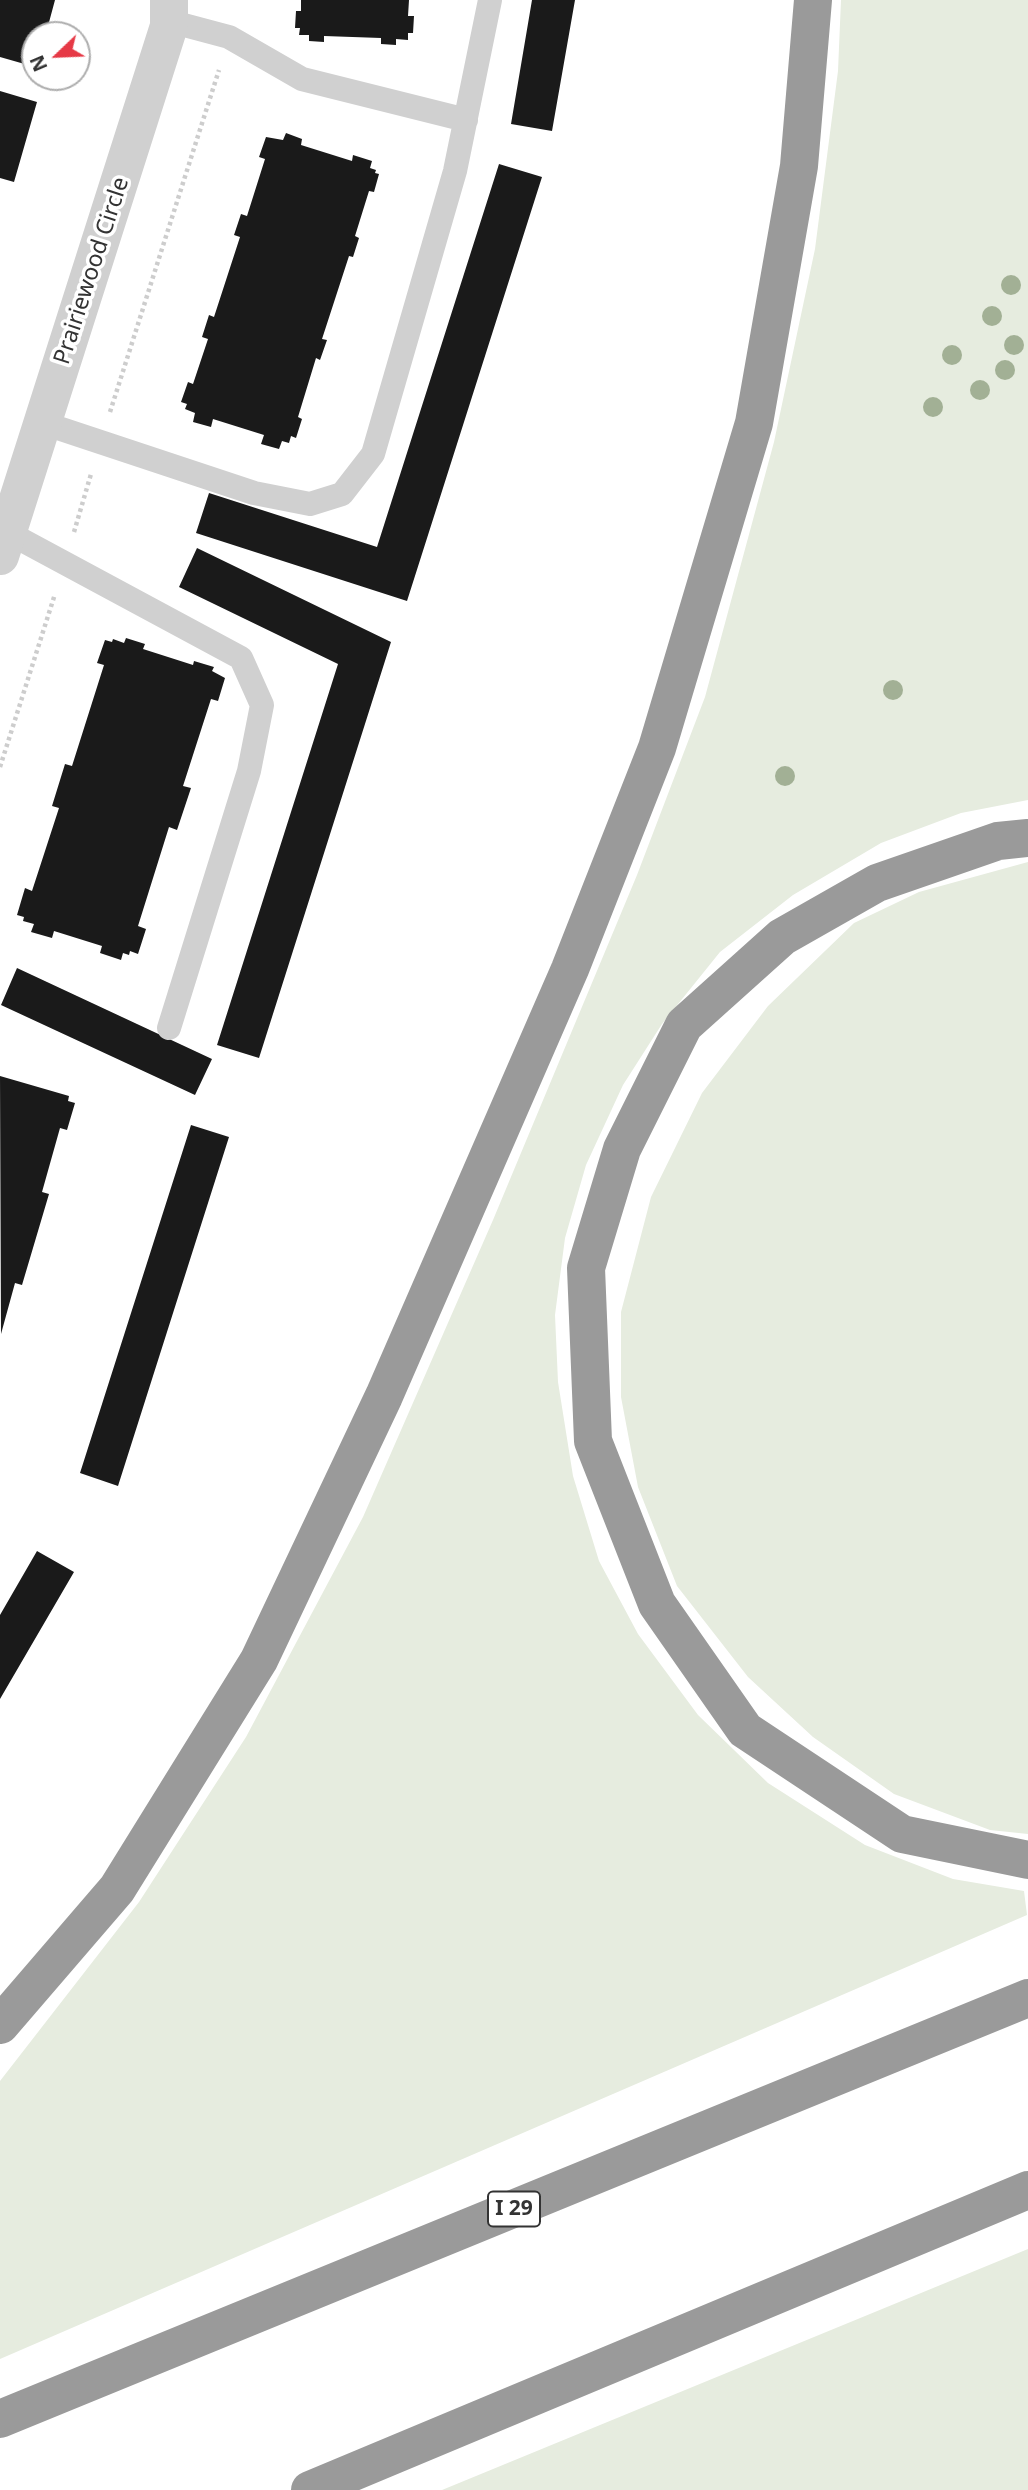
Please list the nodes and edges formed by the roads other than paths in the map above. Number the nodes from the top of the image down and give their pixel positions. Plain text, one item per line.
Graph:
1 (490, 0) edge
2 (813, 0) edge
3 (169, 11) edge
4 (466, 120) junction
5 (44, 423) junction
6 (2, 539) edge
7 (1028, 838) edge
8 (169, 1028) dead end
9 (1028, 1860) edge
10 (1028, 1998) edge
11 (0, 2025) edge
12 (1028, 2190) edge
13 (0, 2419) edge
14 (310, 2490) edge

1 - 4 lane
2 - 11 highway
3 - 4 lane
3 - 5 street, Prairiewood Circle
4 - 5 lane
5 - 6 street, Prairiewood Circle
6 - 8 lane
7 - 9 highway
10 - 13 highway, I 29
12 - 14 highway

